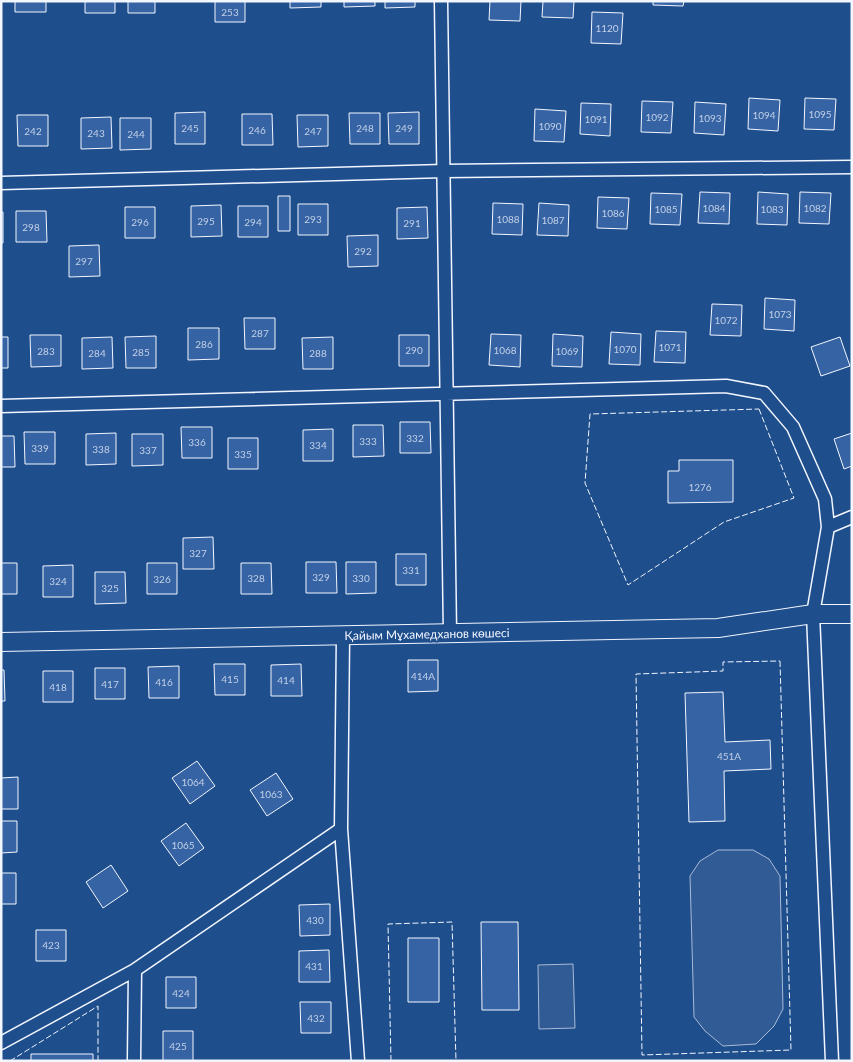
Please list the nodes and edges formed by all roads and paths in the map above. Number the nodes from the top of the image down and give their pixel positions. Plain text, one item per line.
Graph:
1 (441, 1) edge
2 (852, 167) edge
3 (444, 171) junction
4 (1, 183) edge
5 (447, 393) junction
6 (1, 406) edge
7 (852, 517) edge
8 (828, 527) junction
9 (812, 614) junction
10 (852, 614) edge
11 (450, 634) junction
12 (343, 636) junction
13 (1, 642) edge
14 (341, 829) junction
15 (135, 970) junction
16 (1, 1043) edge
17 (134, 1061) edge
18 (358, 1061) edge
19 (832, 1061) edge

1 - 3 street
2 - 3 street
3 - 4 street
3 - 5 street
5 - 6 street
5 - 8 street
5 - 11 street
7 - 8 street
8 - 9 street
9 - 10 street, Қайым Мұхамедханов көшесі
9 - 11 street, Қайым Мұхамедханов көшесі
9 - 19 street
11 - 12 street, Қайым Мұхамедханов көшесі
12 - 13 street, Қайым Мұхамедханов көшесі
12 - 14 street
14 - 15 street
14 - 18 street
15 - 16 street
15 - 17 street

